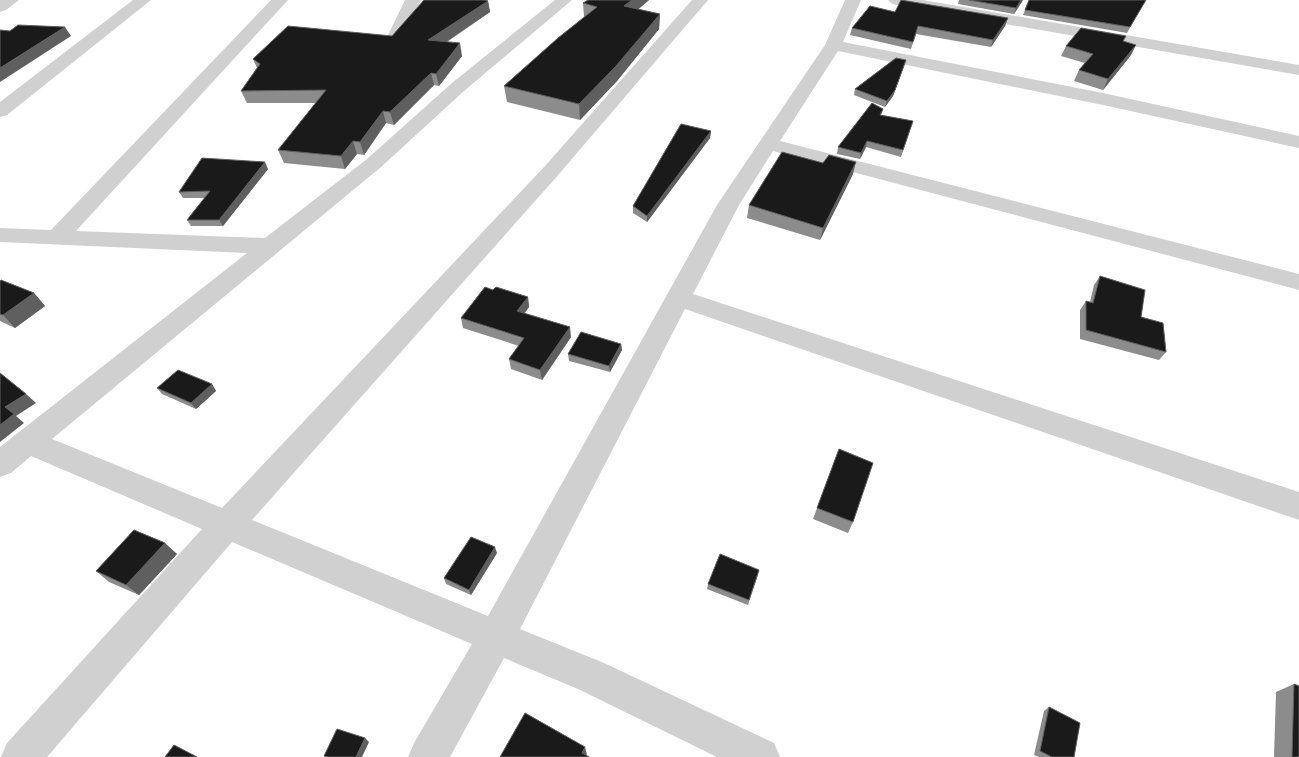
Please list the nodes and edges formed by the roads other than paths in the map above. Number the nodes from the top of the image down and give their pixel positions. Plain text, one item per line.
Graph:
1 (10, 0) edge
2 (143, 0) edge
3 (280, 0) edge
4 (414, 0) edge
5 (564, 0) edge
6 (700, 0) edge
7 (853, 0) edge
8 (896, 0) edge
9 (0, 7) edge
10 (396, 35) edge
11 (833, 45) junction
12 (1299, 70) edge
13 (0, 111) edge
14 (1299, 142) edge
15 (768, 144) junction
16 (0, 235) edge
17 (56, 238) junction
18 (271, 246) junction
19 (1299, 282) edge
20 (678, 298) junction
21 (28, 442) junction
22 (0, 464) edge
23 (1299, 506) edge
24 (227, 525) junction
25 (496, 637) junction
26 (21, 757) edge
27 (428, 757) edge
28 (760, 757) edge

1 - 9 street
2 - 13 street
3 - 17 street
4 - 10 street
5 - 18 street
6 - 24 street
7 - 11 street
8 - 12 street
11 - 14 street
11 - 15 street
15 - 19 street
15 - 20 street
16 - 17 street
17 - 18 street
18 - 21 street
20 - 23 street
20 - 25 street
21 - 22 street
21 - 24 street
24 - 25 street
24 - 26 street
25 - 27 street
25 - 28 street

